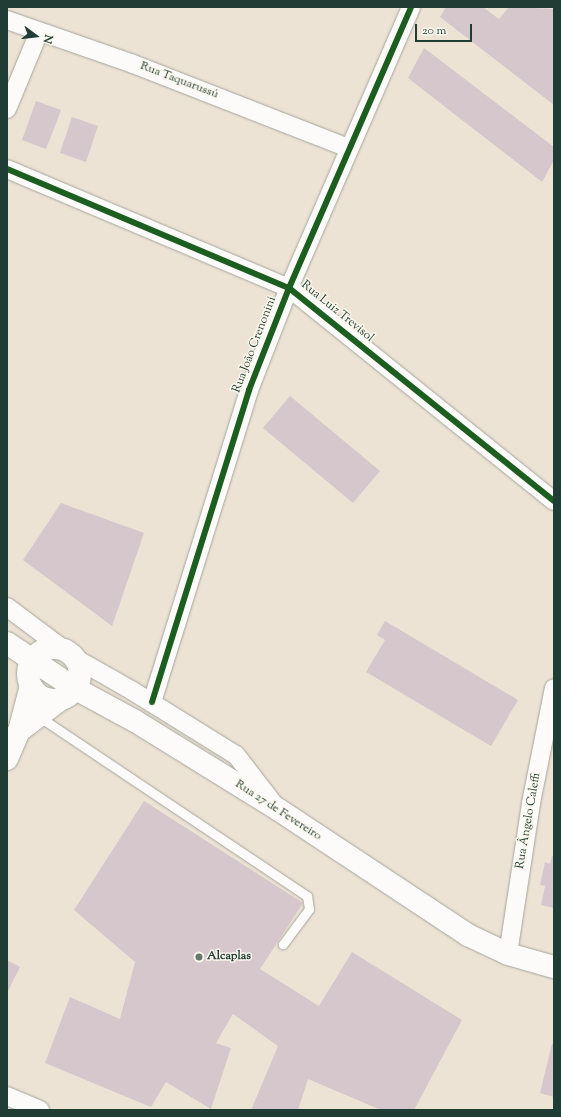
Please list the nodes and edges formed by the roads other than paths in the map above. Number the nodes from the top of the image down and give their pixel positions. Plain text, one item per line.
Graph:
1 (412, 7) edge
2 (7, 20) edge
3 (39, 32) junction
4 (7, 109) edge
5 (349, 148) junction
6 (7, 169) edge
7 (289, 288) junction
8 (554, 501) edge
9 (7, 607) edge
10 (7, 643) edge
11 (70, 654) junction
12 (32, 660) junction
13 (31, 686) junction
14 (554, 688) edge
15 (69, 694) junction
16 (152, 702) junction
17 (37, 715) junction
18 (13, 727) edge
19 (7, 759) edge
20 (278, 810) junction
21 (283, 944) dead end
22 (508, 954) junction
23 (554, 967) edge
24 (7, 1096) edge
25 (40, 1110) edge

1 - 5 street, Rua João Crenonini
2 - 3 street, Rua Taquarussú
3 - 4 street
3 - 5 street, Rua Taquarussú
5 - 7 street, Rua João Crenonini
6 - 7 street, Rua Luiz Trevisol
7 - 8 street, Rua Luiz Trevisol
7 - 16 street, Rua João Crenonini
9 - 11 street
10 - 12 main road, Rua 27 de Fevereiro
11 - 12 main road
11 - 15 main road
11 - 16 street
12 - 13 main road
12 - 15 main road, Rua 27 de Fevereiro
13 - 15 main road
13 - 18 main road
14 - 22 street, Rua Ângelo Caleffi
15 - 17 main road
15 - 20 main road, Rua 27 de Fevereiro
16 - 20 street
17 - 18 main road
17 - 21 lane
18 - 19 main road
20 - 22 main road, Rua 27 de Fevereiro
22 - 23 main road, Rua 27 de Fevereiro
24 - 25 street

